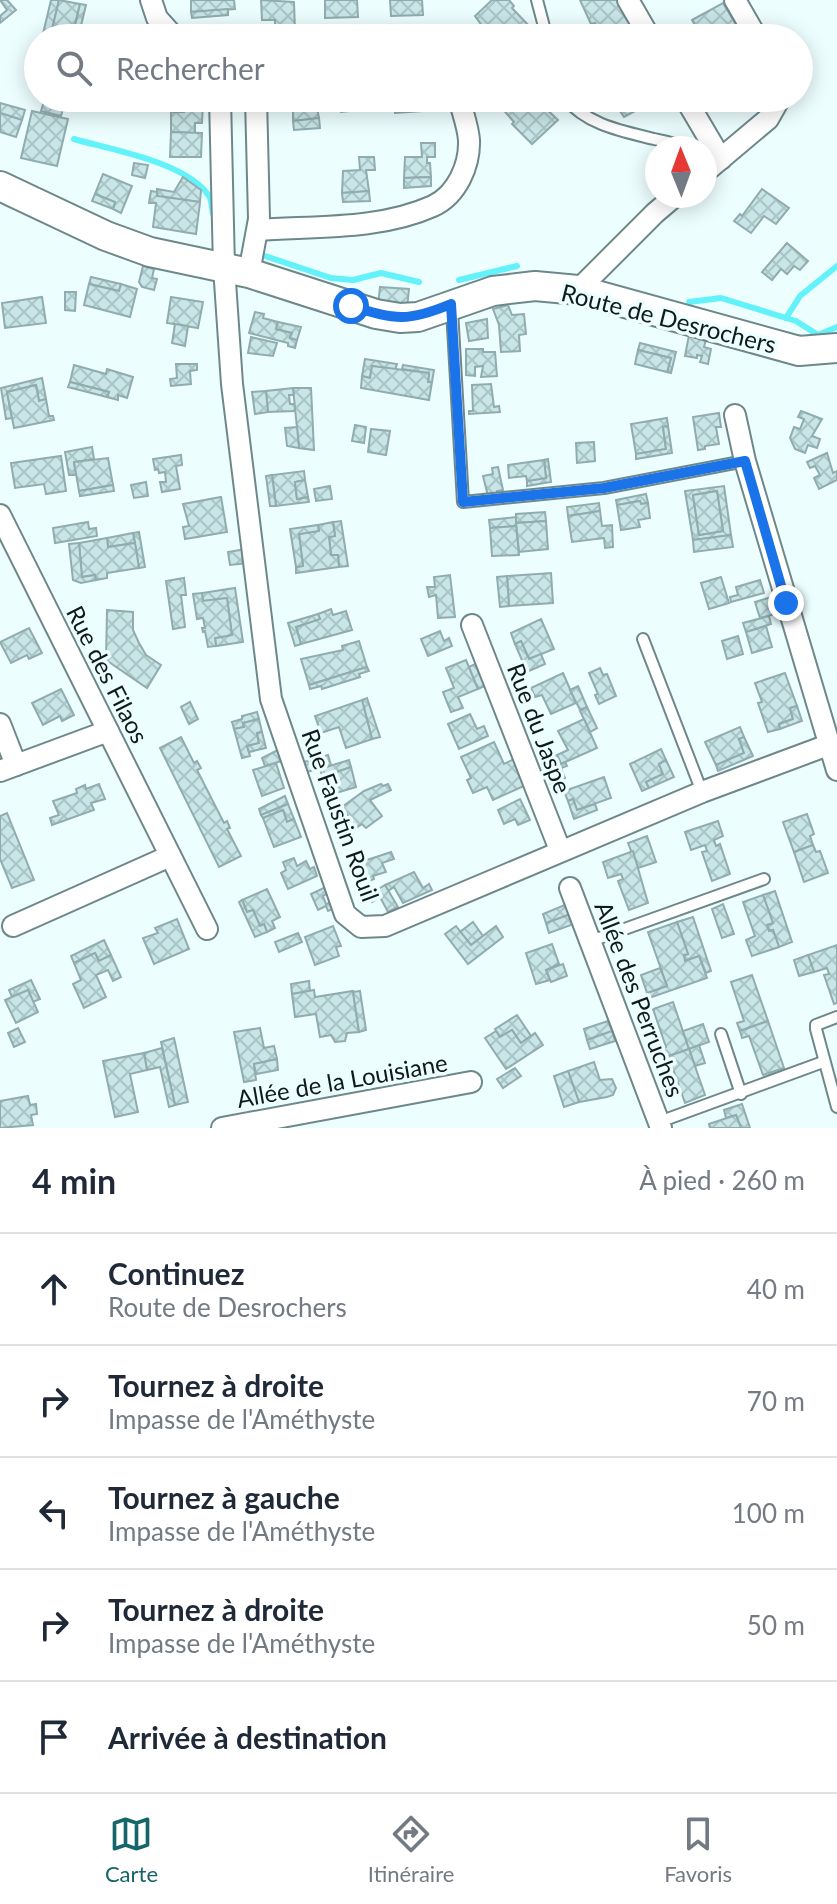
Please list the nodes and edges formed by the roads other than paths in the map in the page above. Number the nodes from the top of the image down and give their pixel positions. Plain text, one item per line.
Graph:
1 (151, 0) edge
2 (537, 0) edge
3 (628, 0) edge
4 (735, 0) edge
5 (162, 24) edge
6 (543, 24) edge
7 (642, 24) edge
8 (749, 24) edge
9 (221, 112) edge
10 (256, 112) edge
11 (462, 112) edge
12 (580, 112) edge
13 (690, 112) edge
14 (772, 112) edge
15 (699, 136) edge
16 (645, 137) edge
17 (717, 161) edge
18 (0, 186) edge
19 (661, 208) edge
20 (258, 230) junction
21 (237, 270) junction
22 (578, 290) junction
23 (451, 304) junction
24 (837, 348) edge
25 (735, 415) dead end
26 (745, 461) junction
27 (0, 515) edge
28 (472, 625) dead end
29 (643, 639) dead end
30 (0, 724) edge
31 (108, 731) junction
32 (832, 746) edge
33 (8, 768) edge
34 (837, 770) edge
35 (702, 792) junction
36 (560, 850) junction
37 (170, 856) junction
38 (764, 879) dead end
39 (570, 888) dead end
40 (13, 926) dead end
41 (207, 929) dead end
42 (591, 941) junction
43 (837, 1017) edge
44 (721, 1034) dead end
45 (823, 1062) junction
46 (471, 1082) dead end
47 (741, 1094) junction
48 (837, 1107) edge
49 (660, 1125) edge
50 (222, 1128) edge

1 - 5 street
2 - 6 lane
3 - 7 street
4 - 8 street
9 - 21 street
10 - 20 street
11 - 20 street
12 - 16 lane
13 - 15 street
14 - 17 street
18 - 21 street, Route de Desrochers
19 - 22 street
20 - 21 street
21 - 23 street, Route de Desrochers
21 - 36 street, Rue Faustin Rouil
22 - 23 street, Route de Desrochers
22 - 24 street, Route de Desrochers
23 - 26 lane
25 - 26 street
26 - 32 street
27 - 31 street, Rue des Filaos
28 - 36 street, Rue du Jaspe
29 - 35 lane
30 - 33 street
31 - 33 street
31 - 37 street, Rue des Filaos
32 - 34 street
32 - 35 street, Rue Faustin Rouil
35 - 36 street, Rue Faustin Rouil
37 - 40 street
37 - 41 street, Rue des Filaos
38 - 42 lane
39 - 42 street, Allée des Perruches
42 - 49 street, Allée des Perruches
43 - 45 lane
44 - 47 lane
45 - 47 lane
45 - 48 lane
46 - 50 street, Allée de la Louisiane
47 - 49 lane

